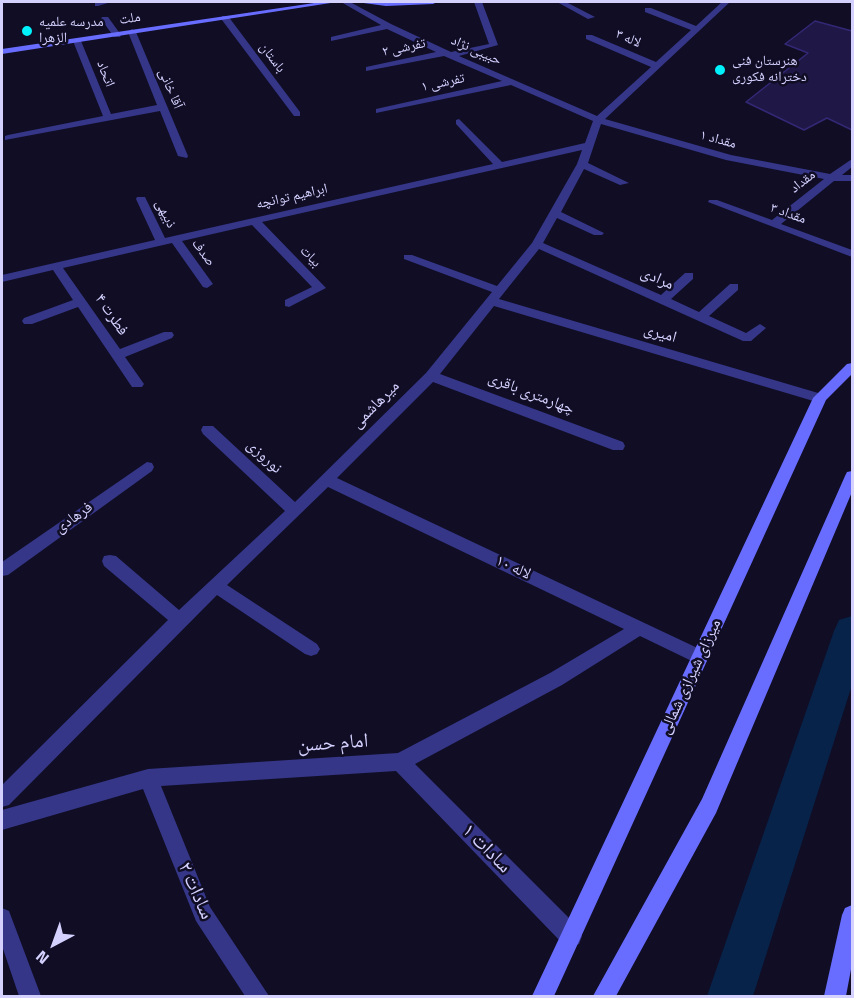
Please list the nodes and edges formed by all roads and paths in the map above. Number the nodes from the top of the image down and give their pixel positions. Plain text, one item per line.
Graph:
1 (107, 2) edge
2 (333, 2) edge
3 (345, 2) edge
4 (360, 2) edge
5 (433, 2) edge
6 (478, 2) edge
7 (561, 2) edge
8 (726, 2) edge
9 (98, 4) dead end
10 (648, 10) dead end
11 (591, 17) dead end
12 (225, 18) junction
13 (105, 19) dead end
14 (388, 26) junction
15 (697, 29) junction
16 (132, 32) junction
17 (117, 35) junction
18 (589, 37) dead end
19 (334, 39) dead end
20 (77, 41) junction
21 (2, 52) edge
22 (448, 54) junction
23 (657, 66) junction
24 (369, 69) dead end
25 (512, 82) junction
26 (163, 107) junction
27 (379, 111) dead end
28 (297, 114) dead end
29 (108, 118) junction
30 (598, 120) junction
31 (459, 122) dead end
32 (8, 138) dead end
33 (589, 145) junction
34 (183, 156) dead end
35 (852, 162) edge
36 (582, 164) junction
37 (500, 165) junction
38 (833, 177) junction
39 (852, 178) edge
40 (624, 183) dead end
41 (141, 199) dead end
42 (713, 202) dead end
43 (555, 213) junction
44 (255, 221) junction
45 (773, 225) junction
46 (598, 233) dead end
47 (175, 239) junction
48 (162, 242) junction
49 (537, 244) junction
50 (852, 254) edge
51 (408, 257) dead end
52 (56, 266) junction
53 (689, 276) dead end
54 (2, 278) edge
55 (207, 284) dead end
56 (734, 287) dead end
57 (496, 296) junction
58 (663, 300) junction
59 (81, 301) junction
60 (289, 303) dead end
61 (701, 317) junction
62 (28, 321) dead end
63 (760, 328) dead end
64 (168, 335) dead end
65 (118, 355) junction
66 (852, 367) edge
67 (431, 376) junction
68 (137, 384) dead end
69 (820, 398) junction
70 (208, 430) dead end
71 (618, 446) dead end
72 (147, 467) dead end
73 (852, 476) edge
74 (327, 480) junction
75 (295, 511) junction
76 (110, 561) dead end
77 (3, 563) edge
78 (215, 585) junction
79 (179, 620) junction
80 (639, 628) junction
81 (311, 649) dead end
82 (700, 657) junction
83 (400, 762) junction
84 (148, 778) junction
85 (2, 798) edge
86 (2, 820) edge
87 (852, 915) edge
88 (2, 918) edge
89 (571, 936) junction
90 (30, 996) edge
91 (258, 996) edge
92 (543, 996) edge
93 (604, 996) edge
94 (835, 996) edge

1 - 9 street
2 - 12 street, ملت
3 - 14 street, حبیبی نژاد
4 - 5 street
6 - 22 street, تفرشی ۲
7 - 11 street
8 - 15 street, میرهاشمی
10 - 15 street
12 - 16 street, ملت
12 - 28 street, باستان
13 - 17 street
14 - 19 street
14 - 22 street, حبیبی نژاد
15 - 23 street, میرهاشمی
16 - 17 street, ملت
16 - 26 street, آقا خانی
17 - 20 street, ملت
18 - 23 street, لاله ۳
20 - 21 street, ملت
20 - 29 street, اتحاد
22 - 24 street, تفرشی ۲
22 - 25 street, حبیبی نژاد
23 - 30 street, میرهاشمی
25 - 27 street, تفرشی ۱
25 - 30 street, حبیبی نژاد
26 - 29 street
26 - 34 street, آقا خانی
29 - 32 street
30 - 33 street, میرهاشمی
30 - 38 street, مقداد ۱
31 - 37 street
33 - 36 street, میرهاشمی
33 - 37 street, ابراهیم توانچه
35 - 38 street, مقداد
36 - 40 street
36 - 43 street, میرهاشمی
37 - 44 street, ابراهیم توانچه
38 - 39 street, مقداد ۱
38 - 45 street, مقداد
41 - 48 street, ذبیهی
42 - 45 street, مقداد ۳
43 - 46 street
43 - 49 street, میرهاشمی
44 - 47 street, ابراهیم توانچه
44 - 60 street, بیات
45 - 50 street, مقداد ۳
47 - 48 street, ابراهیم توانچه
47 - 55 street, صدف
48 - 52 street, ابراهیم توانچه
49 - 57 street, میرهاشمی
49 - 58 street, مرادی
51 - 57 street, امیری
52 - 54 street, ابراهیم توانچه
52 - 59 street, فطرت ۴
53 - 58 street
56 - 61 street
57 - 67 street, میرهاشمی
57 - 69 street, امیری
58 - 61 street, مرادی
59 - 62 street
59 - 65 street, فطرت ۴
61 - 63 street, مرادی
64 - 65 street
65 - 68 street, فطرت ۴
66 - 69 street, میرزای شیرازی شمالی
67 - 71 street, چهارمتری باقری
67 - 74 street, میرهاشمی
69 - 82 street, میرزای شیرازی شمالی
70 - 75 street, نوروزی
72 - 77 street, فرهادی
73 - 93 street
74 - 75 street, میرهاشمی
74 - 80 street, لاله ۱۰
75 - 78 street, میرهاشمی
76 - 79 street
78 - 79 street, میرهاشمی
78 - 81 street
79 - 85 street, میرهاشمی
80 - 82 street, لاله ۱۰
80 - 83 street, امام حسن
82 - 89 street, میرزای شیرازی شمالی
83 - 84 street, امام حسن
83 - 89 street, سادات ۱
84 - 86 street, امام حسن
84 - 91 street, سادات ۲
87 - 94 street
88 - 90 street
89 - 92 street, میرزای شیرازی شمالی

